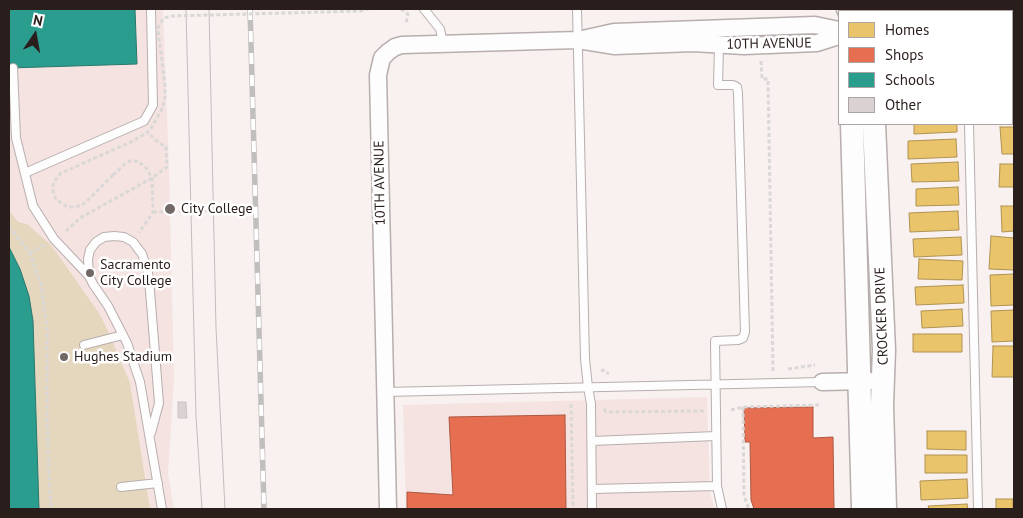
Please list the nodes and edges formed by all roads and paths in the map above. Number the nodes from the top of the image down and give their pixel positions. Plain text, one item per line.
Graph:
1 (151, 9) edge
2 (368, 9) edge
3 (401, 9) edge
4 (424, 9) edge
5 (577, 9) edge
6 (406, 24) dead end
7 (838, 30) edge
8 (838, 36) edge
9 (578, 40) junction
10 (442, 43) junction
11 (719, 45) junction
12 (761, 60) dead end
13 (13, 68) dead end
14 (852, 125) edge
15 (874, 125) edge
16 (969, 125) edge
17 (148, 132) junction
18 (25, 173) junction
19 (152, 178) junction
20 (209, 211) dead end
21 (153, 212) junction
22 (9, 226) edge
23 (66, 231) dead end
24 (133, 242) junction
25 (46, 244) dead end
26 (30, 253) junction
27 (89, 276) junction
28 (123, 335) junction
29 (84, 346) dead end
30 (773, 371) dead end
31 (883, 380) junction
32 (859, 381) junction
33 (822, 382) joint
34 (716, 384) junction
35 (588, 387) junction
36 (385, 392) junction
37 (570, 404) dead end
38 (602, 404) dead end
39 (819, 405) dead end
40 (743, 407) junction
41 (731, 410) dead end
42 (704, 411) dead end
43 (716, 436) junction
44 (150, 437) junction
45 (592, 441) junction
46 (158, 483) junction
47 (717, 486) junction
48 (121, 487) dead end
49 (592, 489) junction
50 (52, 509) edge
51 (162, 509) edge
52 (388, 509) edge
53 (573, 509) edge
54 (592, 509) edge
55 (722, 509) edge
56 (748, 509) edge
57 (863, 509) edge
58 (885, 509) edge
59 (978, 509) edge

1 - 18 lane
2 - 17 path, bridge
3 - 6 path
4 - 10 lane
5 - 9 lane
7 - 9 street, 10TH AVENUE
8 - 11 street, 10TH AVENUE
9 - 10 street, 10TH AVENUE
9 - 11 street, 10TH AVENUE
9 - 35 lane
10 - 36 street, 10TH AVENUE
11 - 34 lane
12 - 30 path
13 - 18 lane
14 - 32 street, CROCKER DRIVE
15 - 31 street, CROCKER DRIVE
16 - 59 lane
17 - 19 path
17 - 19 path, bridge
18 - 27 lane
19 - 21 path
19 - 23 path
20 - 21 path
21 - 24 path
22 - 26 path
24 - 27 lane
24 - 44 lane
25 - 26 path
26 - 50 path
27 - 28 lane
28 - 29 lane
28 - 44 lane
31 - 32 street
31 - 58 street, CROCKER DRIVE
32 - 33 street
32 - 57 street, CROCKER DRIVE
33 - 34 lane
34 - 35 lane
34 - 43 lane
35 - 36 lane
35 - 45 lane
36 - 52 street, 10TH AVENUE
37 - 53 path
38 - 42 path
39 - 40 path
40 - 41 path
40 - 56 path
43 - 45 lane
43 - 47 lane
44 - 46 lane
45 - 49 lane
46 - 48 lane
46 - 51 lane
47 - 49 lane
47 - 55 lane
49 - 54 lane

